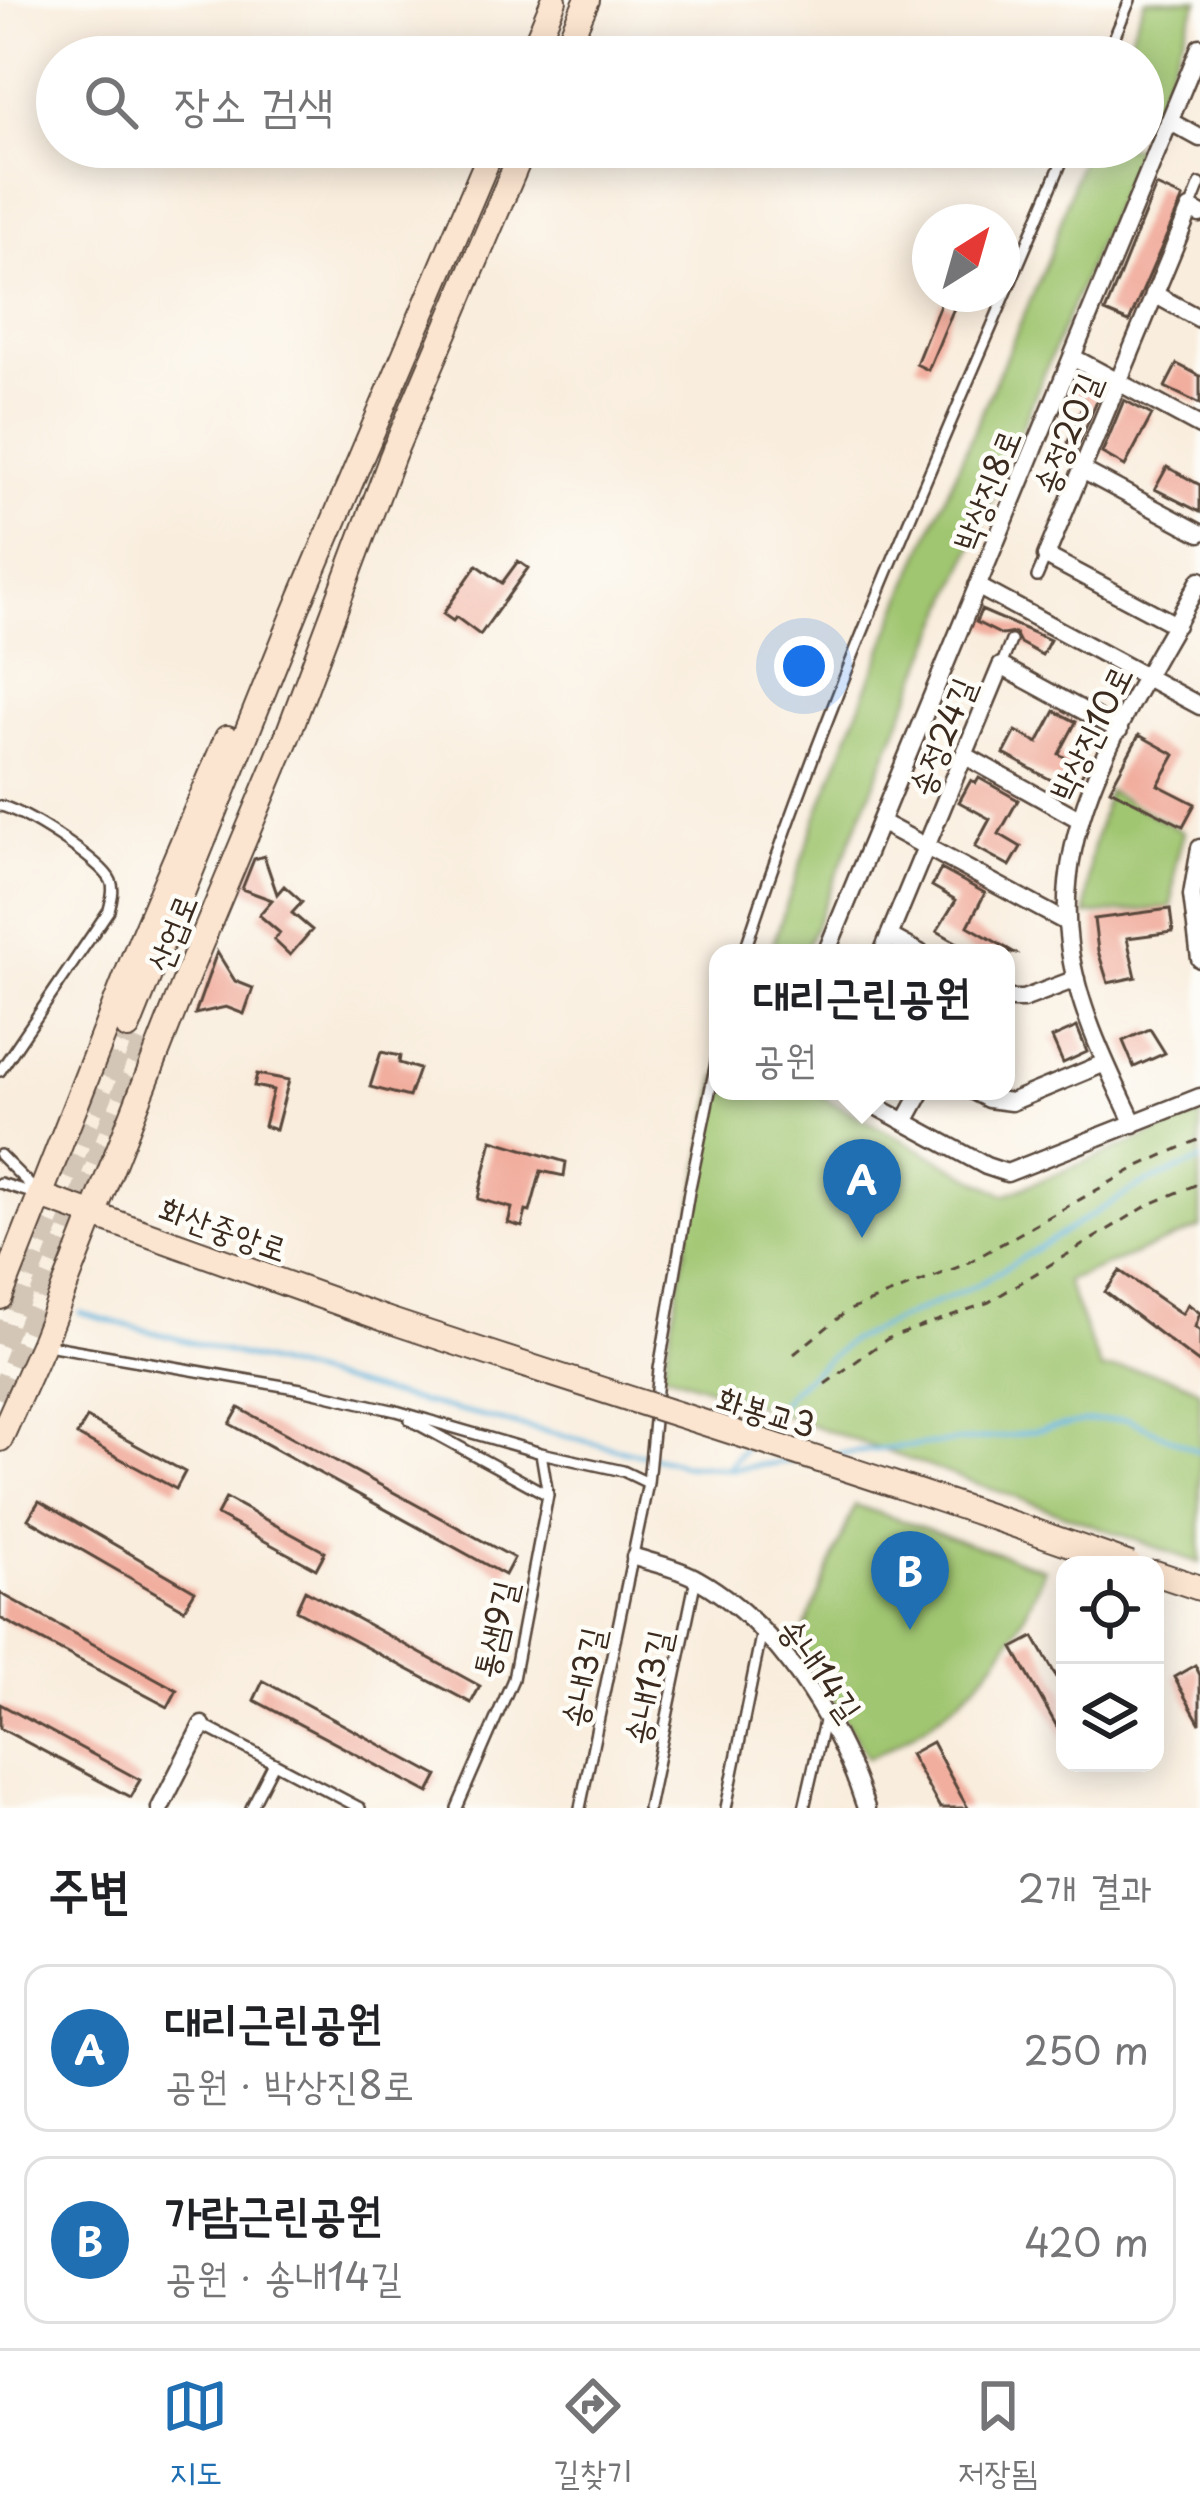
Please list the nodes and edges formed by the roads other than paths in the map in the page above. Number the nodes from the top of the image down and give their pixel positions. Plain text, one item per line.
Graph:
1 (554, 0) edge
2 (586, 0) edge
3 (1130, 0) edge
4 (539, 36) edge
5 (571, 36) edge
6 (1115, 36) edge
7 (1200, 47) edge
8 (1169, 122) junction
9 (1164, 134) edge
10 (1200, 138) edge
11 (484, 168) edge
12 (515, 168) edge
13 (1059, 168) edge
14 (1150, 168) edge
15 (1200, 184) edge
16 (1195, 212) edge
17 (1154, 294) junction
18 (1200, 319) edge
19 (1072, 357) junction
20 (1118, 382) junction
21 (1200, 426) edge
22 (370, 438) junction
23 (395, 448) junction
24 (1082, 470) junction
25 (1200, 533) edge
26 (1046, 556) junction
27 (1037, 577) dead end
28 (1200, 580) edge
29 (977, 586) junction
30 (1176, 626) junction
31 (1011, 641) dead end
32 (1001, 666) junction
33 (1148, 678) junction
34 (1200, 706) edge
35 (1119, 730) junction
36 (964, 755) junction
37 (0, 806) edge
38 (1079, 818) junction
39 (880, 822) junction
40 (926, 847) junction
41 (1200, 848) edge
42 (1066, 922) junction
43 (747, 944) edge
44 (830, 944) edge
45 (886, 944) edge
46 (1200, 959) edge
47 (1076, 979) junction
48 (1015, 999) edge
49 (1105, 1063) junction
50 (0, 1071) edge
51 (1200, 1097) edge
52 (709, 1099) edge
53 (865, 1100) edge
54 (917, 1100) edge
55 (996, 1100) edge
56 (905, 1122) junction
57 (1134, 1124) junction
58 (0, 1155) edge
59 (0, 1184) edge
60 (40, 1196) junction
61 (92, 1216) junction
62 (0, 1297) edge
63 (385, 1319) joint
64 (42, 1345) junction
65 (394, 1410) junction
66 (0, 1439) edge
67 (541, 1453) junction
68 (648, 1483) junction
69 (548, 1495) junction
70 (1105, 1556) edge
71 (635, 1558) junction
72 (1164, 1577) edge
73 (696, 1578) junction
74 (1200, 1588) edge
75 (762, 1630) junction
76 (825, 1717) junction
77 (202, 1725) joint
78 (274, 1762) junction
79 (160, 1808) edge
80 (251, 1808) edge
81 (360, 1808) edge
82 (457, 1808) edge
83 (580, 1808) edge
84 (648, 1808) edge
85 (726, 1808) edge
86 (804, 1808) edge
87 (866, 1808) edge

1 - 4 main road
2 - 5 main road
3 - 6 lane
7 - 8 street, 박상진8로
8 - 9 street, 박상진8로
8 - 10 street
11 - 22 main road, 산업로
12 - 23 main road, 산업로
13 - 43 lane
14 - 19 street, 박상진8로
15 - 16 lane
16 - 17 street, 송정20길
17 - 18 street
17 - 20 street, 송정20길
19 - 20 street
19 - 29 street, 박상진8로
20 - 21 street
20 - 24 street, 송정20길
22 - 23 main road, 산업로
22 - 60 main road, 산업로
23 - 61 main road, 산업로
24 - 25 street
24 - 26 street, 송정20길
26 - 27 lane
26 - 30 street
28 - 30 street, 박상진10로
29 - 33 street
29 - 39 street, 박상진8로
30 - 33 street, 박상진10로
31 - 32 lane
32 - 35 street, 송정24길
32 - 36 street, 송정24길
33 - 34 street
33 - 35 street, 박상진10로
35 - 38 street, 박상진10로
36 - 38 street
36 - 40 street, 송정24길
37 - 50 lane
38 - 42 street, 박상진10로
39 - 40 street
39 - 44 street, 박상진8로
40 - 42 street
40 - 45 street, 송정24길
41 - 46 street
42 - 47 street, 박상진10로
47 - 48 street
47 - 49 street, 박상진10로
49 - 55 street
49 - 57 street, 박상진10로
51 - 57 street
52 - 68 lane, 송내3길
53 - 56 street
54 - 56 street
56 - 57 street
58 - 60 lane
59 - 60 lane
60 - 61 main road, 화산중앙로
60 - 62 main road, 산업로
61 - 63 main road, 화산중앙로
61 - 64 main road, 산업로
63 - 70 main road, 화봉교3, bridge
64 - 65 lane
64 - 66 main road, 산업로
65 - 67 lane
65 - 69 lane
67 - 68 lane
67 - 69 lane, 통샘9길
68 - 71 lane, 송내3길
69 - 82 lane, 통샘9길
71 - 73 street, 송내14길
71 - 83 lane, 송내3길
72 - 74 main road
73 - 75 street, 송내14길
73 - 84 lane, 송내13길
75 - 76 street, 송내14길
75 - 85 lane
76 - 86 lane
76 - 87 street, 송내14길
77 - 78 lane
77 - 79 street
78 - 80 lane
78 - 81 lane

